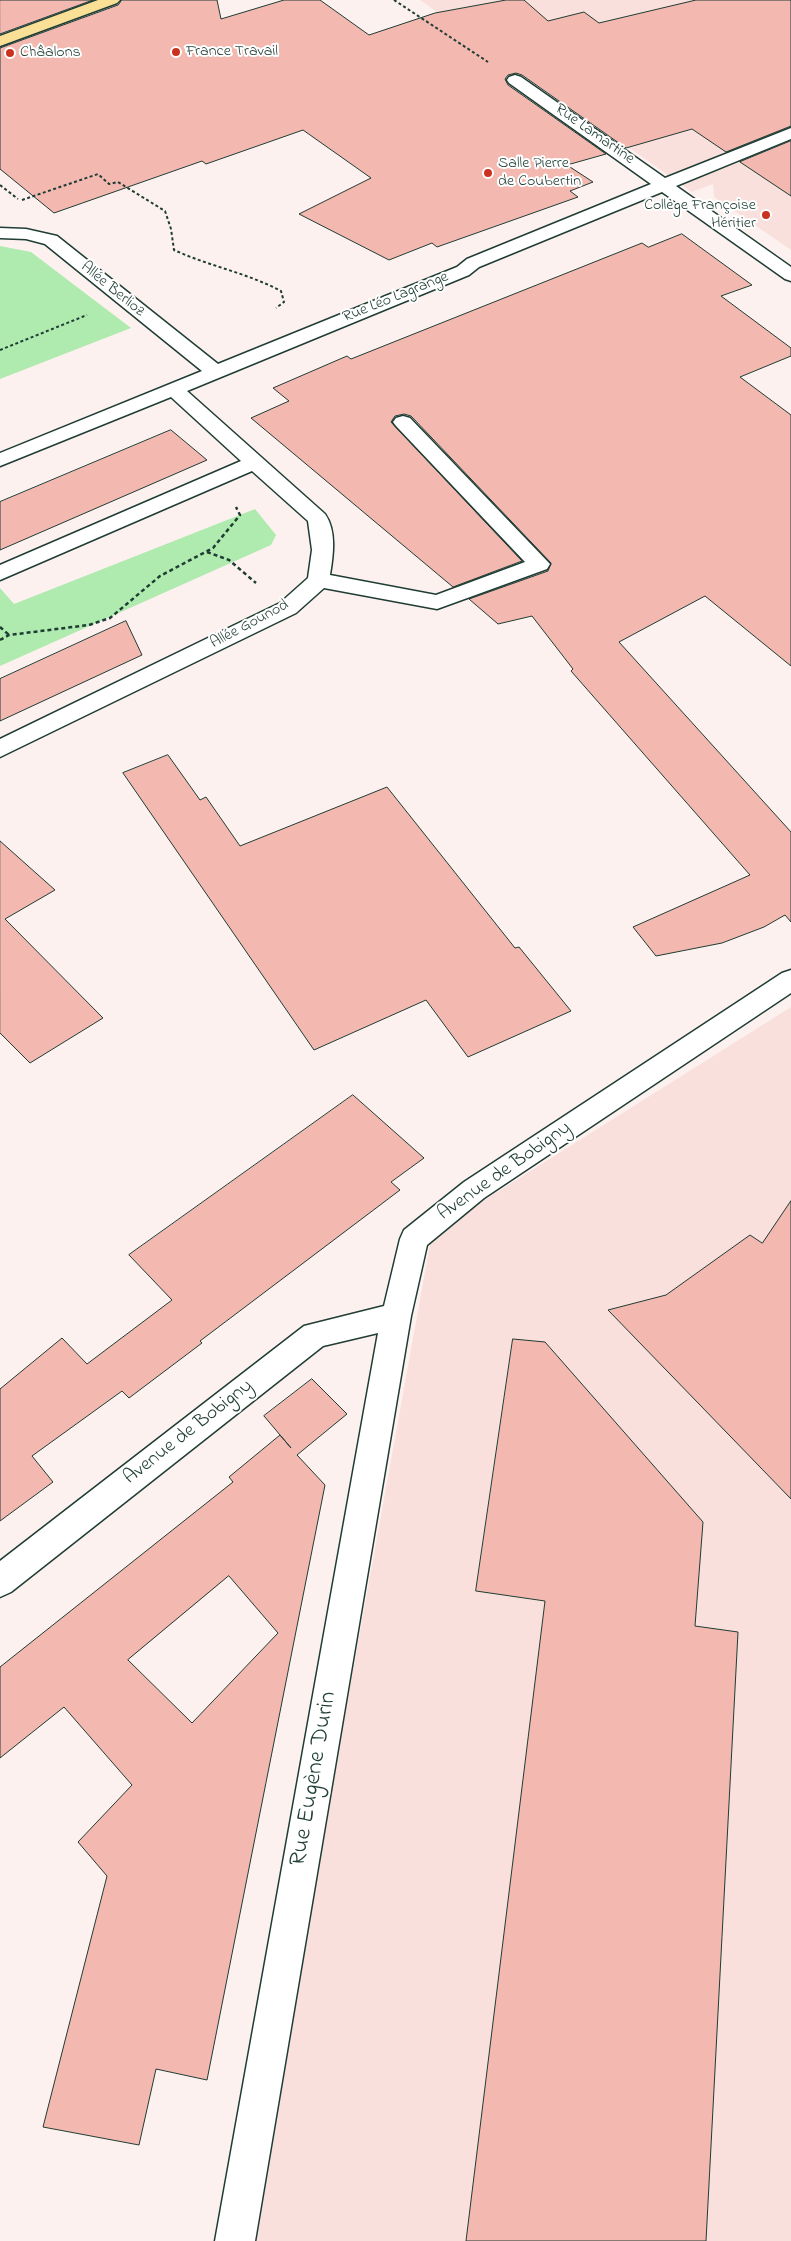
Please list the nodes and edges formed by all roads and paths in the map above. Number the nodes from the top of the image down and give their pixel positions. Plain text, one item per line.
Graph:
1 (112, 0) edge
2 (394, 0) edge
3 (0, 41) edge
4 (515, 80) joint
5 (791, 133) edge
6 (666, 185) junction
7 (19, 201) dead end
8 (0, 233) edge
9 (791, 275) edge
10 (125, 300) junction
11 (273, 311) dead end
12 (0, 350) edge
13 (214, 371) junction
14 (173, 388) junction
15 (403, 422) dead end
16 (0, 460) edge
17 (255, 462) junction
18 (212, 481) junction
19 (207, 552) junction
20 (0, 573) edge
21 (319, 580) junction
22 (288, 608) junction
23 (0, 627) edge
24 (9, 635) junction
25 (0, 640) edge
26 (0, 749) edge
27 (791, 980) edge
28 (396, 1316) junction
29 (0, 1581) edge
30 (235, 2241) edge

1 - 3 main road
2 - 4 path
4 - 6 street, Rue Lamartine
5 - 6 street, Rue Léo Lagrange
6 - 9 street, Rue Lamartine
6 - 13 street, Rue Léo Lagrange
7 - 11 path
8 - 10 street, Allée Berlioz
10 - 12 path
10 - 13 street, Allée Berlioz
13 - 14 street, Rue Léo Lagrange
14 - 16 street, Rue Léo Lagrange
14 - 17 street
15 - 21 street
17 - 18 street
17 - 21 street
18 - 19 path
18 - 20 street
19 - 22 path
19 - 24 path
21 - 22 street, Allée Gounod
22 - 26 street, Allée Gounod
23 - 24 path
24 - 25 path
27 - 28 street, Avenue de Bobigny
28 - 29 street, Avenue de Bobigny
28 - 30 street, Rue Eugène Durin

